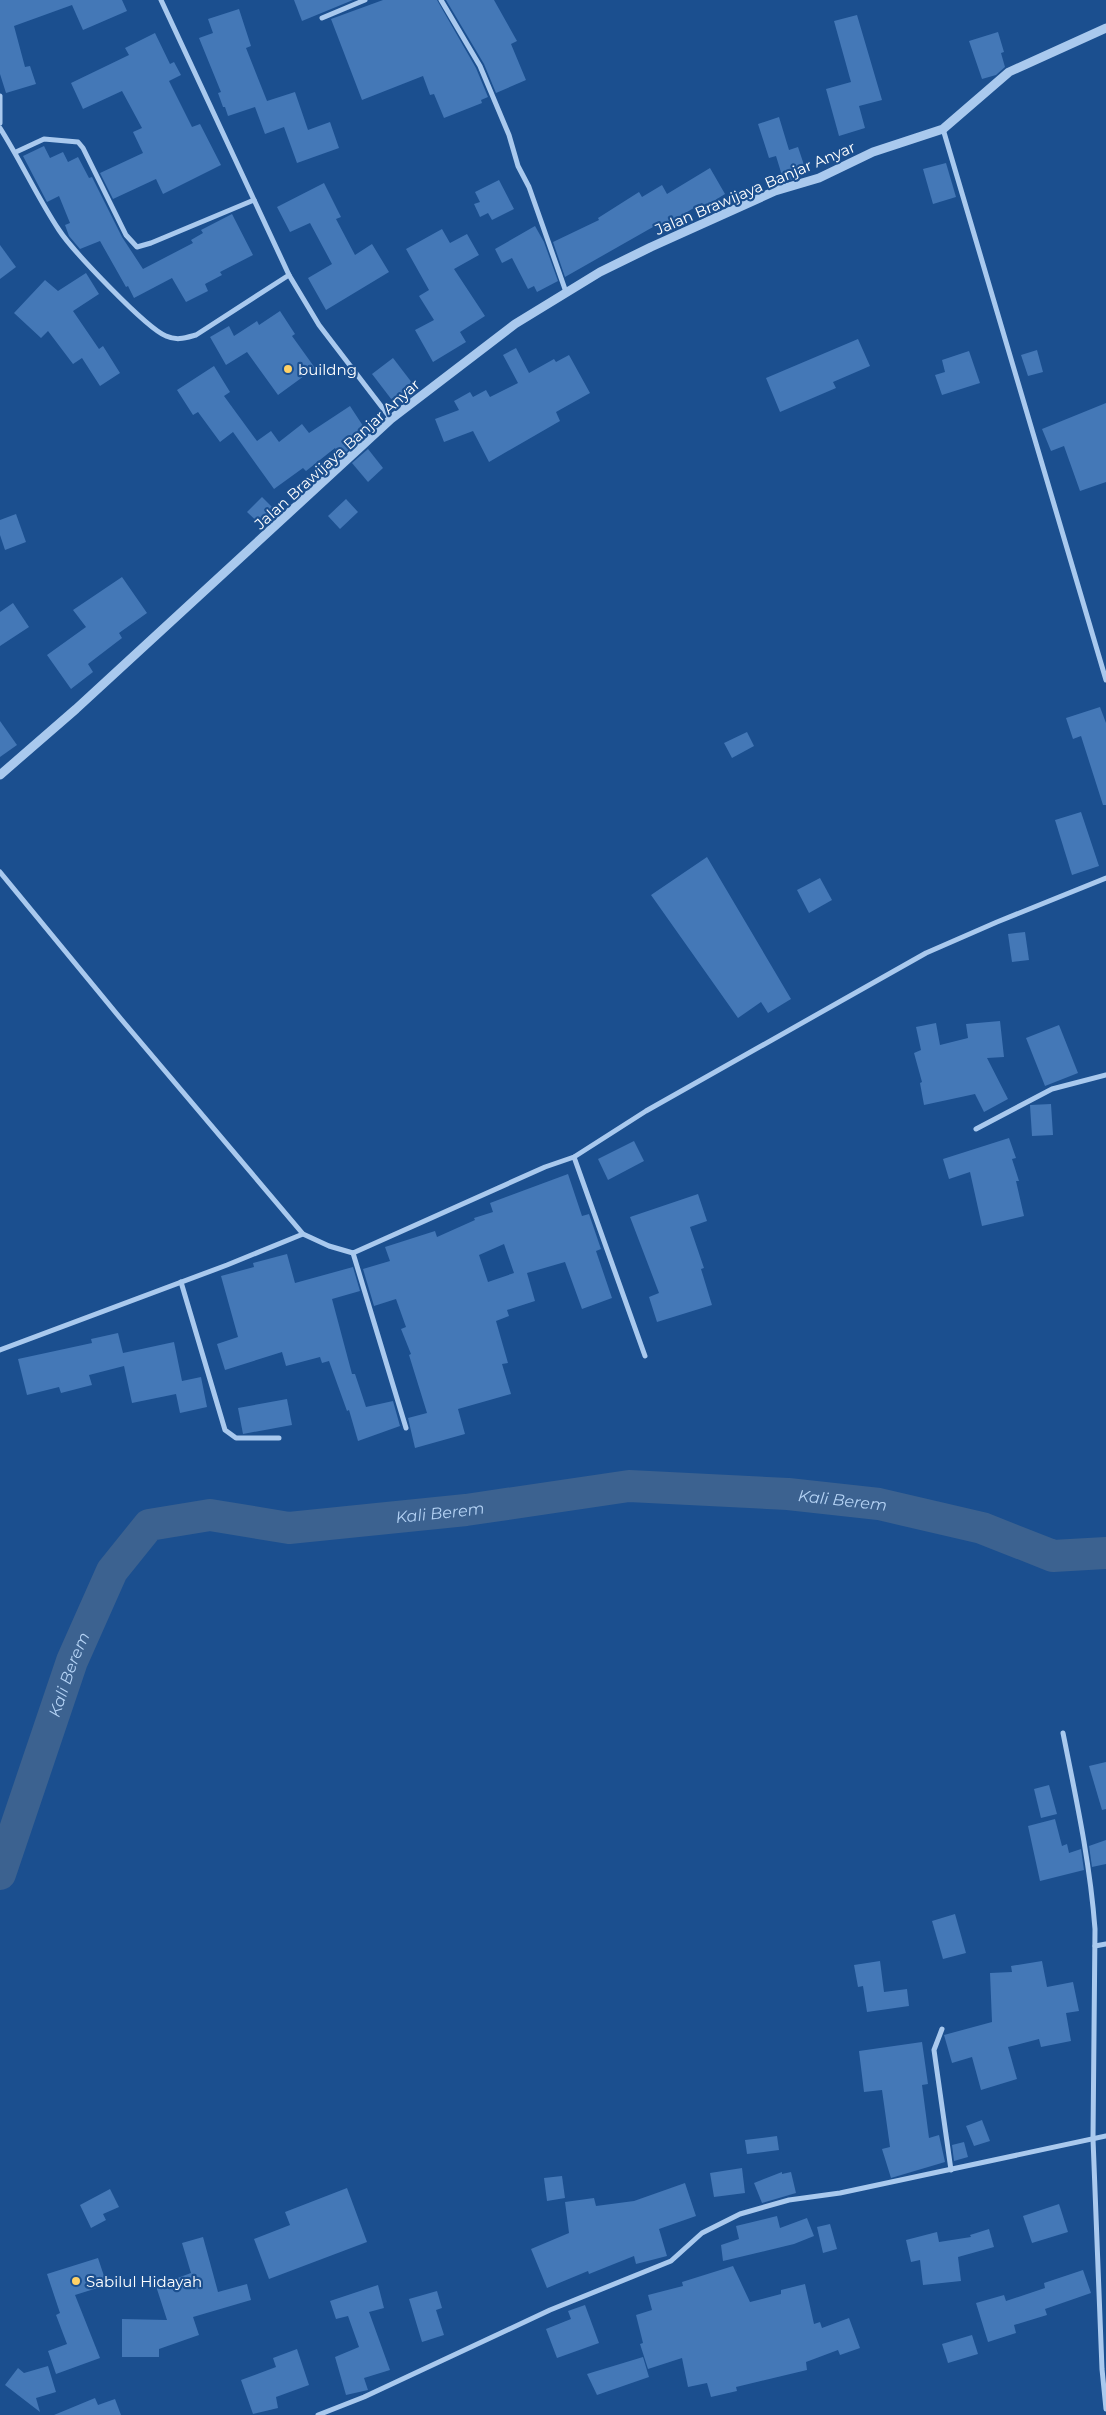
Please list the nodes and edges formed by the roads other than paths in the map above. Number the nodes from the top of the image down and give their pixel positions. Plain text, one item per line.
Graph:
1 (161, 0) edge
2 (365, 0) edge
3 (441, 0) edge
4 (322, 18) dead end
5 (1106, 28) edge
6 (0, 96) edge
7 (0, 123) edge
8 (0, 128) edge
9 (943, 128) junction
10 (16, 152) junction
11 (254, 200) junction
12 (289, 274) junction
13 (566, 292) junction
14 (391, 419) junction
15 (1106, 680) edge
16 (0, 775) edge
17 (0, 872) edge
18 (1106, 878) edge
19 (1106, 1075) edge
20 (976, 1129) dead end
21 (574, 1156) junction
22 (303, 1234) junction
23 (353, 1252) junction
24 (181, 1282) junction
25 (0, 1350) edge
26 (645, 1356) dead end
27 (406, 1428) dead end
28 (279, 1438) dead end
29 (1063, 1733) dead end
30 (1106, 1944) edge
31 (1095, 1946) junction
32 (942, 2029) dead end
33 (1106, 2136) edge
34 (1093, 2139) junction
35 (951, 2170) junction
36 (1106, 2409) edge
37 (318, 2415) edge

1 - 11 street
2 - 4 street
3 - 13 street
5 - 9 street, Jalan Brawijaya Banjar Anyar
6 - 7 street
8 - 10 street
9 - 13 street, Jalan Brawijaya Banjar Anyar
9 - 15 street
10 - 11 street
10 - 12 street
11 - 12 street
12 - 14 street
13 - 14 street, Jalan Brawijaya Banjar Anyar
14 - 16 street, Jalan Brawijaya Banjar Anyar
17 - 22 street
18 - 21 street
19 - 20 street
21 - 23 street
21 - 26 street
22 - 23 street
22 - 24 street
23 - 27 street
24 - 25 street
24 - 28 street
29 - 31 street
30 - 31 street
31 - 34 street
32 - 35 street
33 - 34 street
34 - 35 street
34 - 36 street
35 - 37 street

